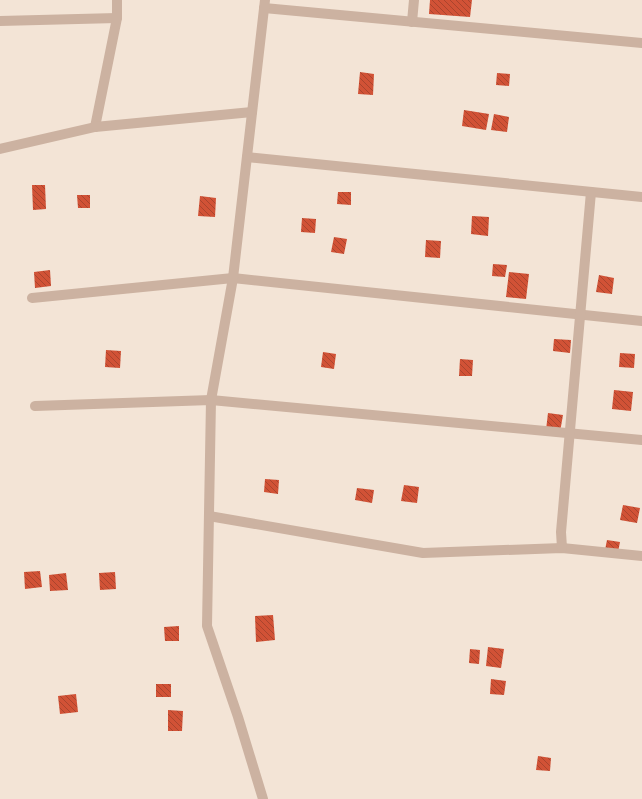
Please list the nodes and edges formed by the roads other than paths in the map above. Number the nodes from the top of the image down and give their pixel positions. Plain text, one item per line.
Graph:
1 (117, 0) edge
2 (414, 0) edge
3 (264, 4) edge
4 (117, 18) junction
5 (0, 21) edge
6 (412, 22) junction
7 (642, 43) edge
8 (252, 112) junction
9 (95, 127) junction
10 (0, 149) edge
11 (247, 157) junction
12 (591, 192) junction
13 (642, 197) edge
14 (234, 278) junction
15 (32, 298) dead end
16 (580, 315) junction
17 (642, 321) edge
18 (211, 400) junction
19 (35, 406) dead end
20 (570, 434) junction
21 (642, 440) edge
22 (209, 516) junction
23 (562, 548) junction
24 (642, 556) edge
25 (263, 799) edge

1 - 4 street
2 - 6 street
3 - 6 street
3 - 8 street
4 - 5 street
4 - 9 street
6 - 7 street
8 - 9 street
8 - 11 street
9 - 10 street
11 - 12 street
11 - 14 street
12 - 13 street
12 - 16 street
14 - 15 street
14 - 16 street
14 - 18 street
16 - 17 street
16 - 20 street
18 - 19 street
18 - 20 street
18 - 22 street
20 - 21 street
20 - 23 street
22 - 23 street
22 - 25 street
23 - 24 street

